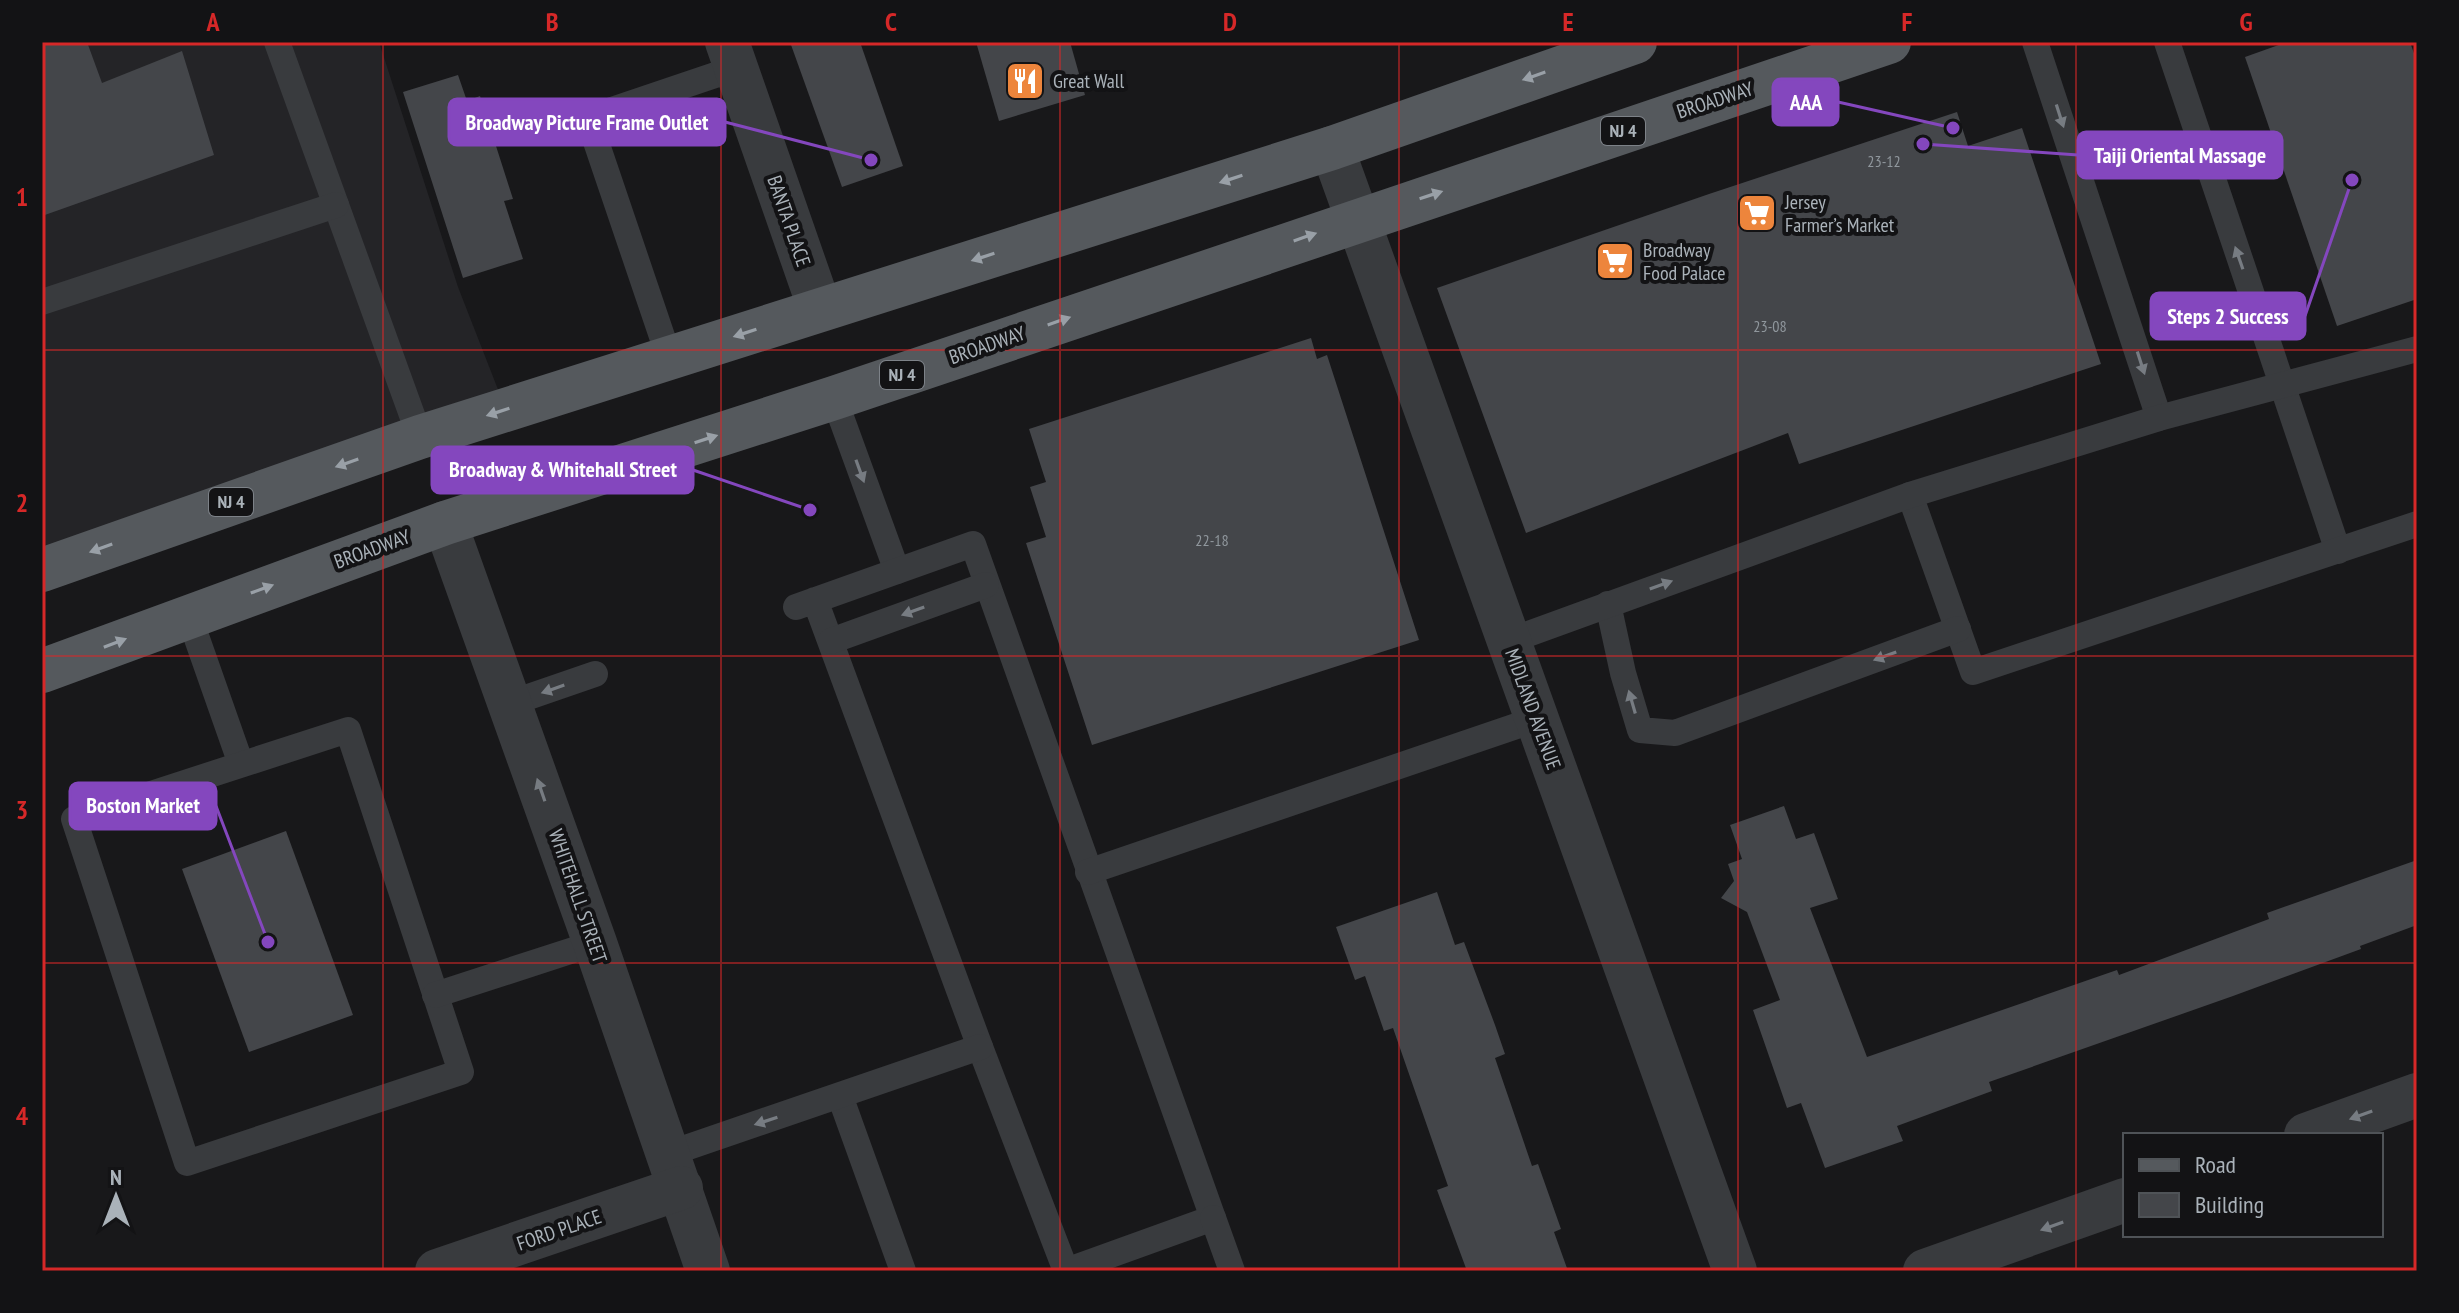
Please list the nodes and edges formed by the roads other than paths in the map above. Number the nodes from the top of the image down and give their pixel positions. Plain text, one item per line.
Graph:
1 (277, 42) edge
2 (1635, 42) edge
3 (1889, 42) edge
4 (2035, 42) edge
5 (2167, 42) edge
6 (1573, 52) edge
7 (732, 55) edge
8 (1332, 148) junction
9 (336, 205) junction
10 (1357, 220) junction
11 (42, 302) edge
12 (820, 309) junction
13 (2417, 349) edge
14 (669, 357) junction
15 (2282, 385) junction
16 (834, 398) junction
17 (2159, 418) junction
18 (420, 437) junction
19 (1910, 495) junction
20 (445, 523) junction
21 (2417, 524) edge
22 (2338, 551) junction
23 (42, 570) edge
24 (897, 571) junction
25 (986, 585) junction
26 (1608, 604) junction
27 (189, 616) junction
28 (1958, 629) junction
29 (831, 641) junction
30 (1509, 641) junction
31 (42, 671) edge
32 (595, 674) dead end
33 (511, 703) junction
34 (1537, 719) junction
35 (241, 764) junction
36 (1088, 872) junction
37 (595, 943) junction
38 (435, 995) junction
39 (980, 1047) junction
40 (2417, 1095) edge
41 (840, 1096) junction
42 (2312, 1133) edge
43 (675, 1171) junction
44 (2123, 1201) edge
45 (1213, 1218) junction
46 (437, 1271) edge
47 (708, 1271) edge
48 (903, 1271) edge
49 (1066, 1271) edge
50 (1232, 1271) edge
51 (1735, 1271) edge
52 (1925, 1271) edge

1 - 9 lane
2 - 6 main road, NJ 4
10 -> 3 main road, BROADWAY / NJ 4
4 -> 17 lane
15 -> 5 lane
6 -> 8 main road, NJ 4
7 - 12 street, BANTA PLACE
7 - 14 lane
8 - 10 street, MIDLAND AVENUE
8 -> 12 main road, NJ 4
9 - 11 lane
9 - 18 lane
16 -> 10 main road, BROADWAY / NJ 4
10 - 30 street, MIDLAND AVENUE
12 -> 14 main road, NJ 4
13 - 15 lane
14 -> 18 main road, NJ 4
15 - 17 lane
15 - 22 lane
20 -> 16 main road, BROADWAY / NJ 4
16 -> 24 lane
17 - 19 lane
18 -> 23 main road, NJ 4
26 -> 19 lane
19 - 28 lane
27 -> 20 main road, BROADWAY / NJ 4
20 - 33 street, WHITEHALL STREET
21 - 22 lane
22 - 28 lane
24 - 25 lane
24 - 29 lane
25 -> 29 lane
25 - 36 lane
28 -> 26 lane
26 - 30 lane
31 -> 27 main road, BROADWAY / NJ 4
27 - 35 lane
29 - 39 lane
30 - 34 street, MIDLAND AVENUE
32 -> 33 lane
37 -> 33 street, WHITEHALL STREET
34 - 36 lane
34 - 51 street, MIDLAND AVENUE
35 - 38 lane
35 - 38 lane
36 - 45 lane
37 - 38 lane
37 - 43 street, WHITEHALL STREET
39 - 41 lane
39 - 49 lane
40 -> 42 street
41 -> 43 lane
41 - 48 lane
43 - 46 street, FORD PLACE
43 - 47 street, WHITEHALL STREET
44 -> 52 street
45 - 49 lane
45 - 50 lane

